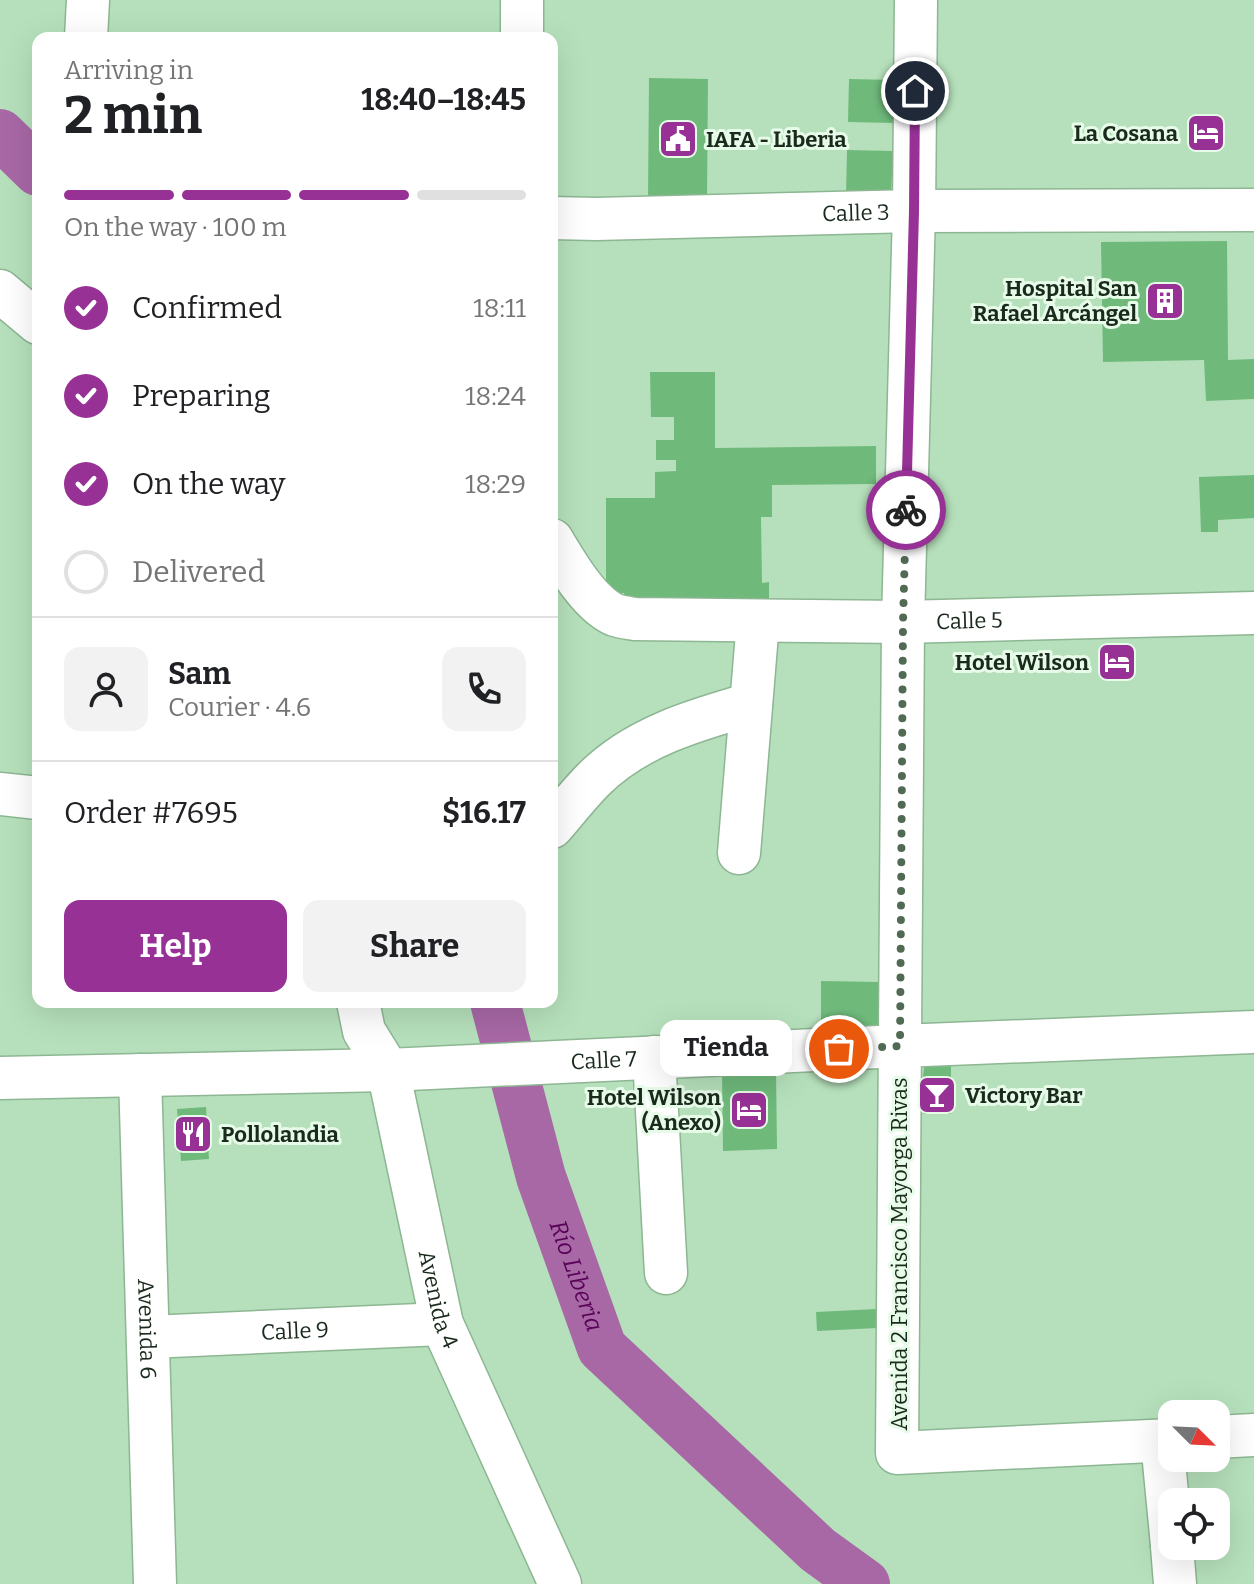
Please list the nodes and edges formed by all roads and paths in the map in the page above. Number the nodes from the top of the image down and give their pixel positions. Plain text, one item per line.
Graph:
1 (88, 0) edge
2 (522, 0) edge
3 (916, 0) edge
4 (86, 32) edge
5 (522, 32) edge
6 (1254, 210) edge
7 (914, 211) junction
8 (558, 218) edge
9 (0, 291) edge
10 (32, 318) edge
11 (558, 550) edge
12 (1254, 613) edge
13 (758, 621) junction
14 (903, 622) junction
15 (751, 704) junction
16 (0, 794) edge
17 (32, 797) edge
18 (558, 820) edge
19 (739, 853) dead end
20 (359, 1008) edge
21 (1254, 1032) edge
22 (900, 1046) junction
23 (654, 1057) junction
24 (388, 1070) junction
25 (140, 1075) junction
26 (0, 1078) edge
27 (666, 1273) dead end
28 (442, 1324) junction
29 (149, 1337) junction
30 (1254, 1435) edge
31 (1230, 1436) edge
32 (1158, 1440) edge
33 (1173, 1560) edge
34 (155, 1584) edge
35 (560, 1584) edge
36 (1175, 1584) edge

1 - 4 street
2 - 5 street
3 - 7 street, Avenida 2 Francisco Mayorga Rivas
6 - 7 street, Calle 3
7 - 8 street, Calle 3
7 - 14 street, Avenida 2 Francisco Mayorga Rivas
9 - 10 street
11 - 13 street, Calle 5
12 - 14 street, Calle 5
13 - 14 street, Calle 5
13 - 15 street
14 - 22 street, Avenida 2 Francisco Mayorga Rivas
15 - 18 street
15 - 19 street
16 - 17 street
20 - 24 street, Avenida 4
21 - 22 street, Calle 7
22 - 23 street, Calle 7
22 - 32 street, Avenida 2 Francisco Mayorga Rivas
23 - 24 street, Calle 7
23 - 27 street
24 - 25 street, Calle 7
24 - 28 street, Avenida 4
25 - 26 street, Calle 7
25 - 29 street, Avenida 6
28 - 29 street, Calle 9
28 - 35 street, Avenida 4
29 - 34 street, Avenida 6
30 - 31 street
33 - 36 street

